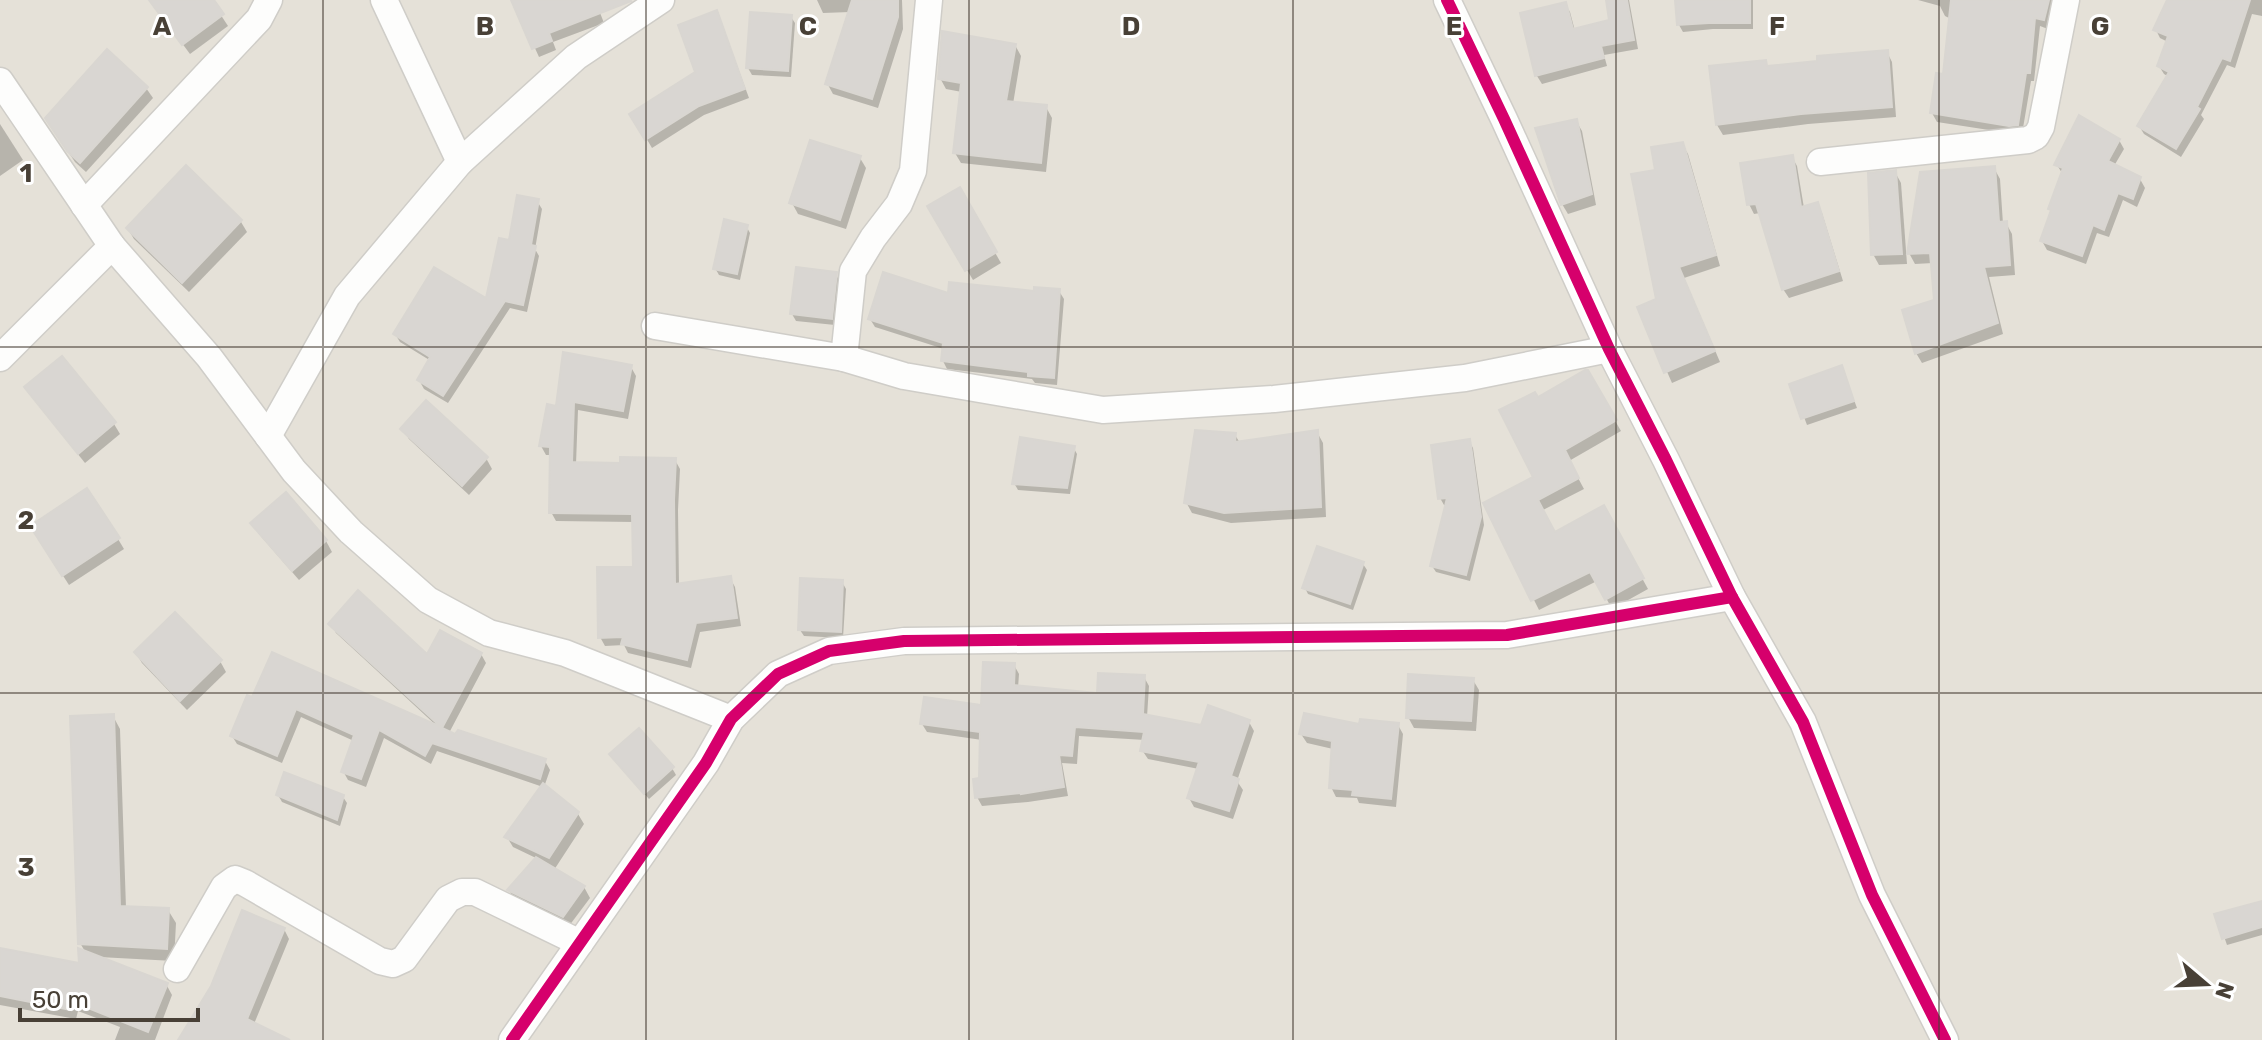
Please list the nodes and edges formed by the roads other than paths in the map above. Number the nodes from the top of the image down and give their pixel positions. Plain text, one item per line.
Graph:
1 (269, 0) edge
2 (384, 0) edge
3 (661, 0) edge
4 (929, 0) edge
5 (1447, 0) edge
6 (2066, 0) edge
7 (0, 81) edge
8 (460, 162) junction
9 (1820, 162) dead end
10 (84, 205) junction
11 (112, 246) junction
12 (655, 326) dead end
13 (1609, 349) junction
14 (0, 358) edge
15 (844, 358) junction
16 (268, 436) junction
17 (1732, 597) junction
18 (731, 719) junction
19 (580, 943) junction
20 (177, 969) dead end
21 (512, 1040) edge
22 (1945, 1040) edge

1 - 10 street
2 - 8 street
3 - 8 street
4 - 15 street
5 - 13 street
6 - 9 street
7 - 10 street
8 - 16 street
10 - 11 street
11 - 14 street
11 - 16 street
12 - 15 street
13 - 15 street
13 - 17 street
16 - 18 street
17 - 18 street
17 - 22 street
18 - 19 street
19 - 20 street
19 - 21 street

